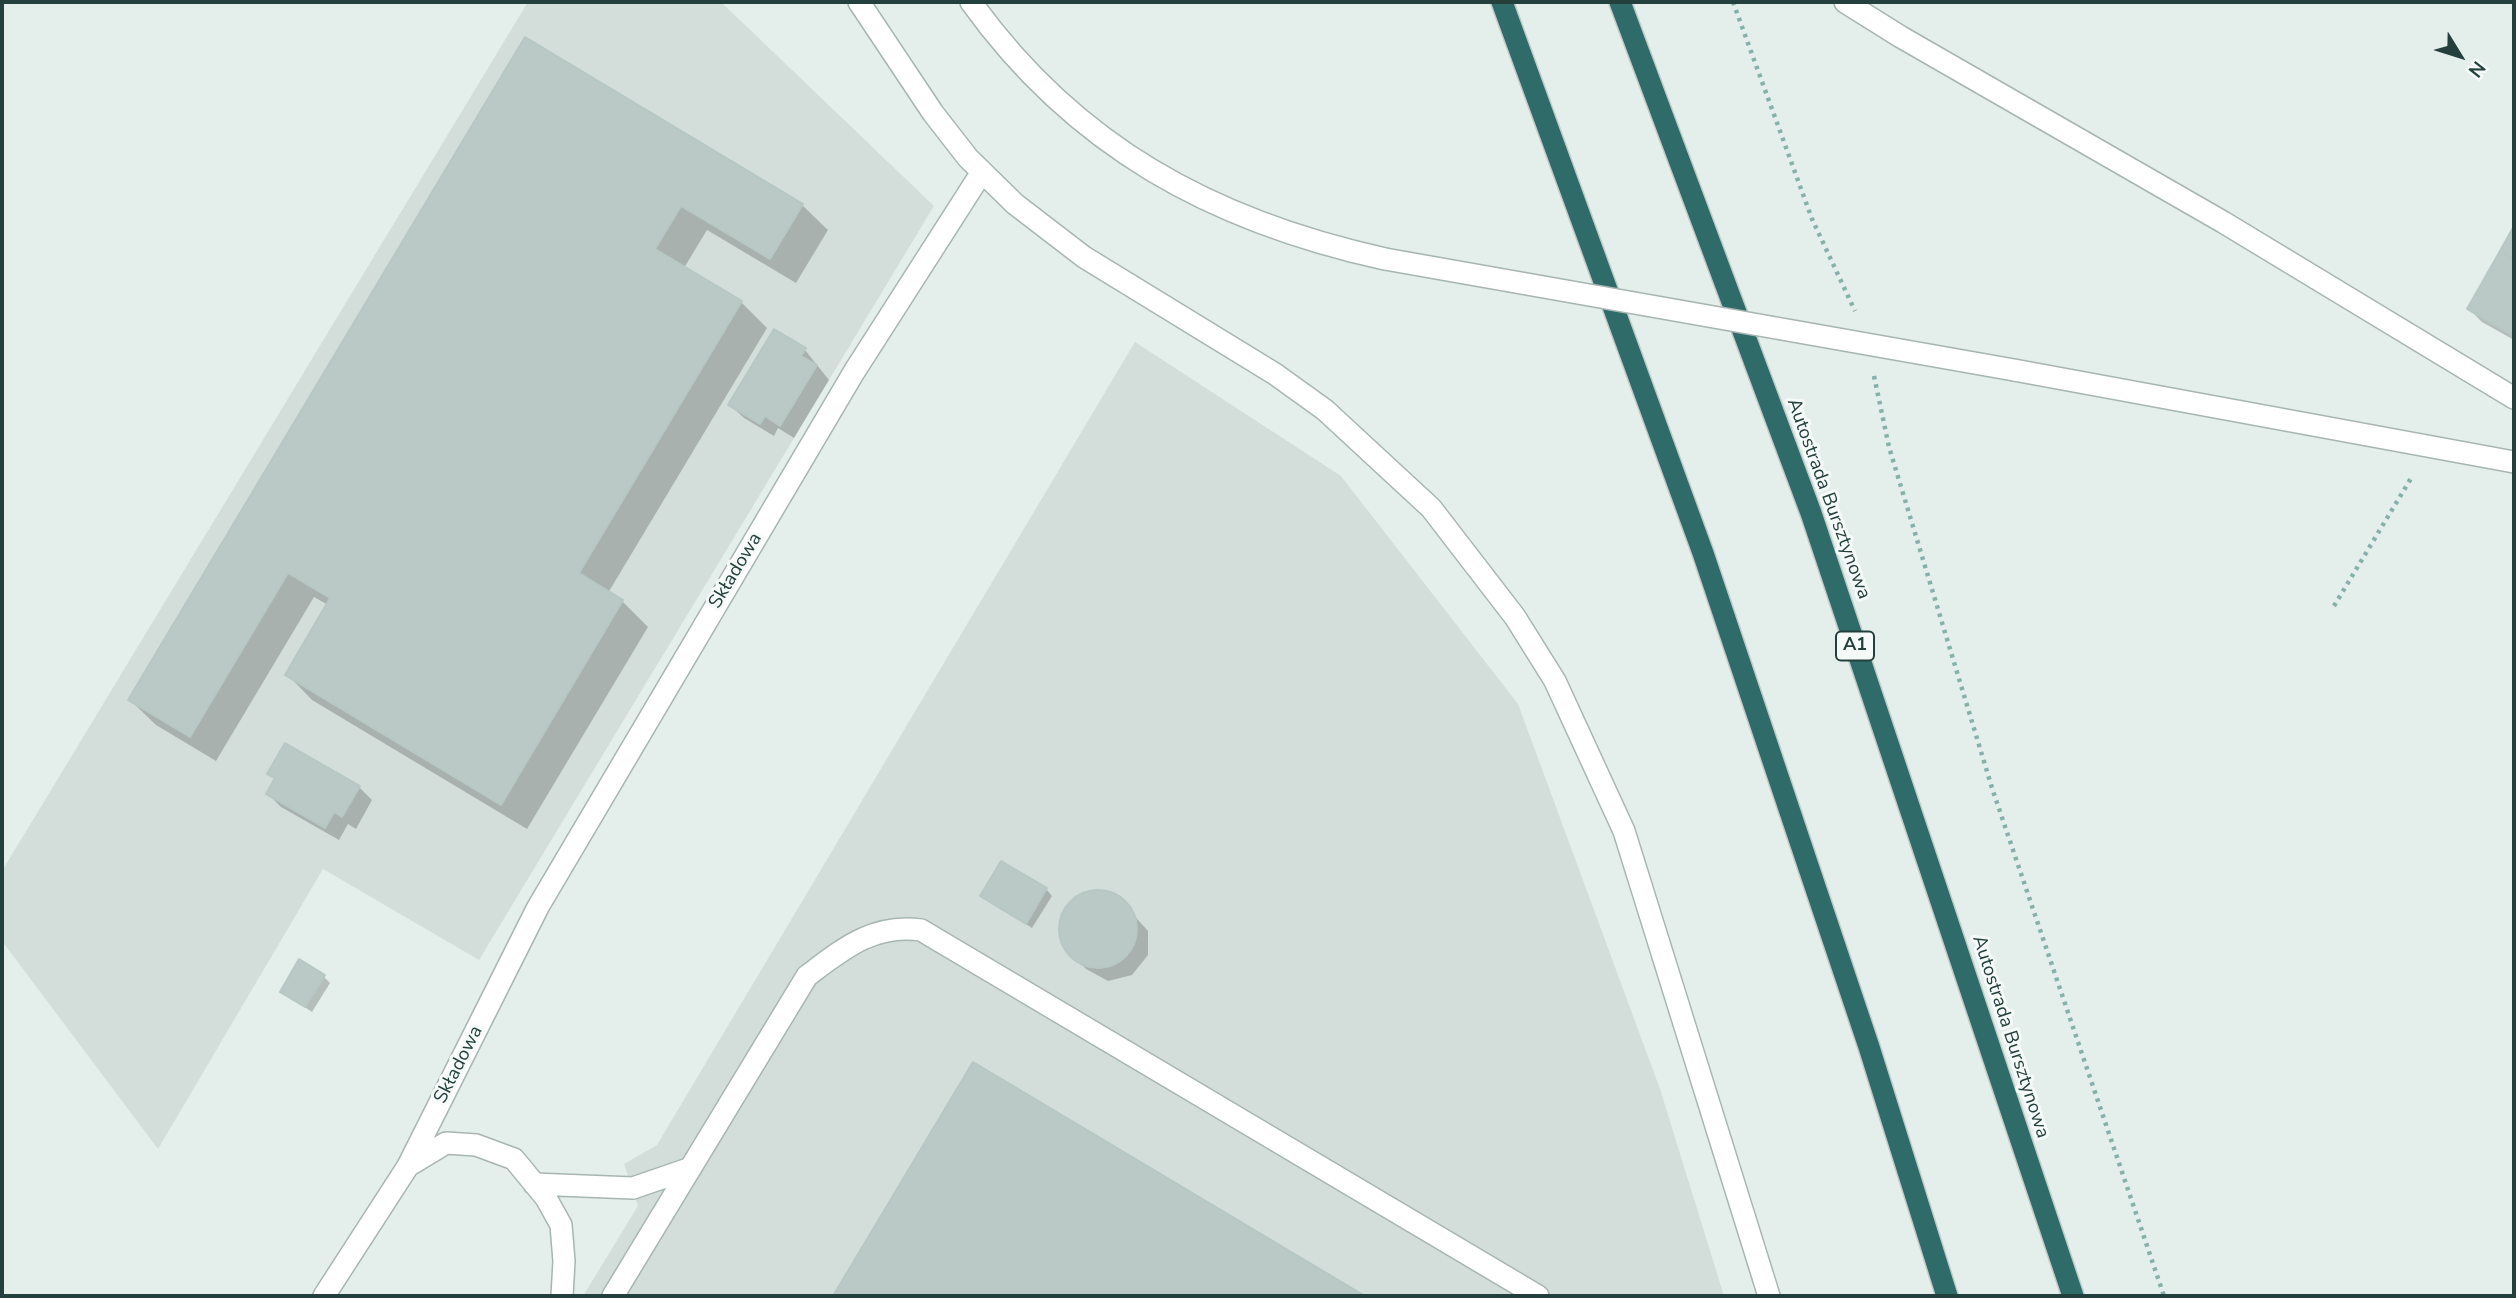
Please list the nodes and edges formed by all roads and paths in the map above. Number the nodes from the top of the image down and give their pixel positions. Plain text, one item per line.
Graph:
1 (859, 2) edge
2 (971, 2) edge
3 (1502, 2) edge
4 (1620, 2) edge
5 (1733, 2) edge
6 (1845, 2) edge
7 (982, 172) junction
8 (1858, 320) dead end
9 (1872, 367) dead end
10 (2514, 398) edge
11 (2429, 447) junction
12 (2514, 462) edge
13 (2334, 606) dead end
14 (408, 1166) junction
15 (691, 1168) junction
16 (534, 1184) junction
17 (324, 1296) edge
18 (562, 1296) edge
19 (614, 1296) edge
20 (1538, 1296) edge
21 (1769, 1296) edge
22 (1947, 1296) edge
23 (2073, 1296) edge
24 (2164, 1296) edge

1 - 7 street
2 - 11 street, bridge
3 - 22 highway
4 - 23 highway, Autostrada Bursztynowa / A1
5 - 8 path
6 - 10 street
7 - 14 street, Składowa
7 - 21 street
9 - 24 path
11 - 12 street
11 - 13 path
14 - 16 street
14 - 17 street, Składowa
15 - 16 street
15 - 19 street
15 - 20 street
16 - 18 street

